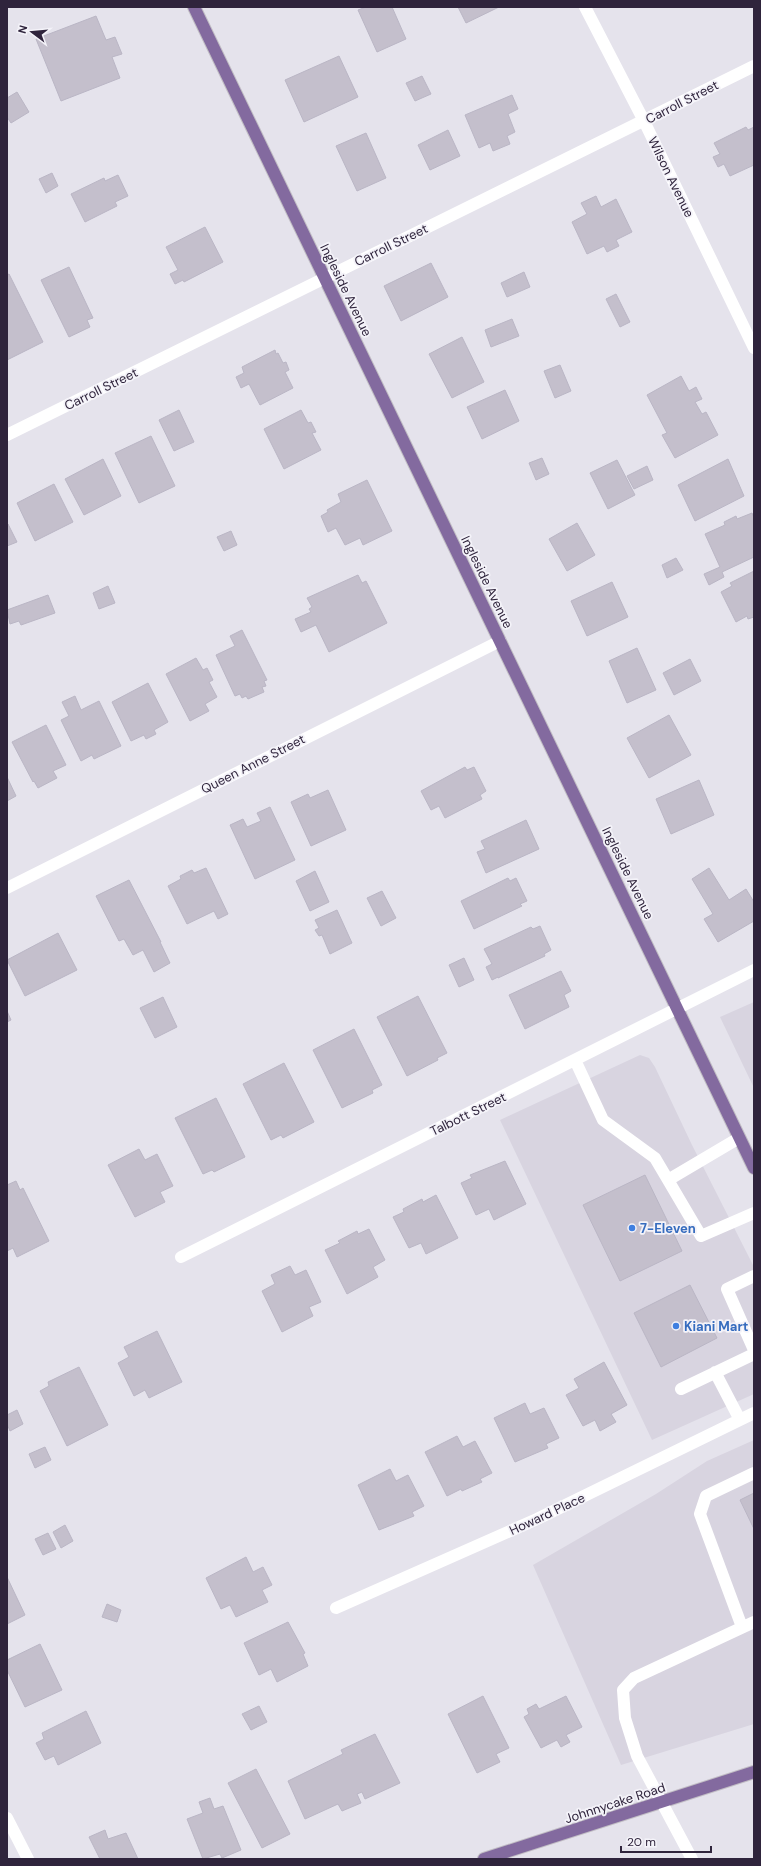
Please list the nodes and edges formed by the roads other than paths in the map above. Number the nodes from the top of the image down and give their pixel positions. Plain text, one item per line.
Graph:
1 (194, 7) edge
2 (585, 7) edge
3 (754, 66) edge
4 (644, 121) junction
5 (325, 278) junction
6 (754, 348) edge
7 (7, 436) edge
8 (500, 641) junction
9 (7, 888) edge
10 (754, 970) edge
11 (678, 1009) junction
12 (576, 1060) junction
13 (739, 1138) junction
14 (754, 1168) edge
15 (668, 1180) junction
16 (754, 1213) edge
17 (181, 1256) dead end
18 (754, 1276) edge
19 (754, 1350) edge
20 (754, 1354) edge
21 (715, 1372) junction
22 (681, 1389) dead end
23 (754, 1413) edge
24 (740, 1420) junction
25 (754, 1473) edge
26 (336, 1608) dead end
27 (754, 1622) edge
28 (742, 1628) junction
29 (754, 1772) edge
30 (662, 1803) junction
31 (7, 1818) edge
32 (28, 1859) edge
33 (484, 1859) edge
34 (692, 1859) edge

1 - 5 main road, Ingleside Avenue
2 - 4 street, Wilson Avenue
3 - 4 street, Carroll Street
4 - 5 street, Carroll Street
4 - 6 street, Wilson Avenue
5 - 7 street, Carroll Street
5 - 8 main road, Ingleside Avenue
8 - 9 street, Queen Anne Street
8 - 11 main road, Ingleside Avenue
10 - 11 street, Talbott Street
11 - 12 street, Talbott Street
11 - 13 main road, Ingleside Avenue
12 - 15 street
12 - 17 street, Talbott Street
13 - 14 main road, Ingleside Avenue
13 - 15 street
15 - 16 street
18 - 19 street
20 - 21 street
21 - 22 street
21 - 24 street
23 - 24 street, Howard Place
24 - 26 street, Howard Place
25 - 28 street
27 - 28 street
28 - 30 street
29 - 30 main road, Johnnycake Road
30 - 33 main road, Johnnycake Road
30 - 34 street
31 - 32 street

